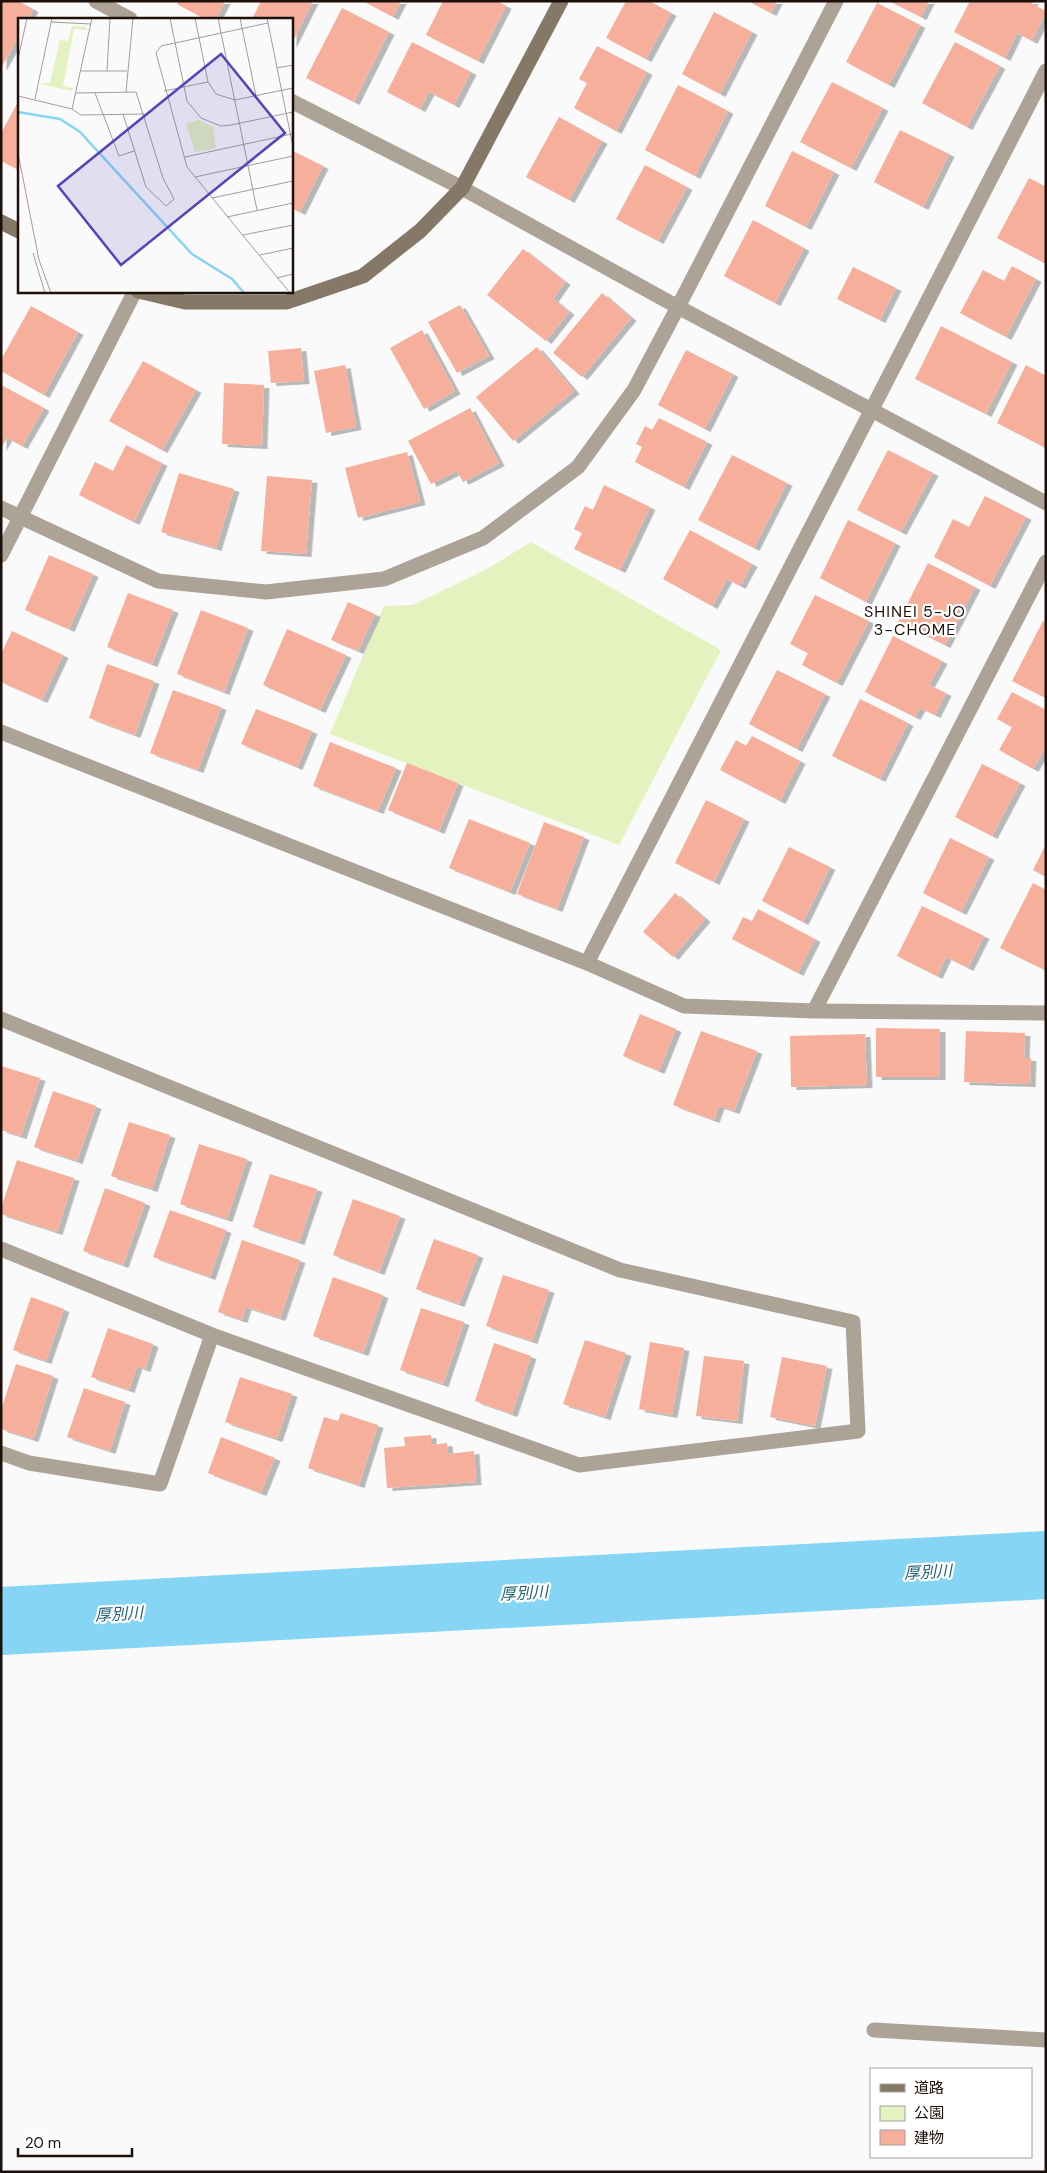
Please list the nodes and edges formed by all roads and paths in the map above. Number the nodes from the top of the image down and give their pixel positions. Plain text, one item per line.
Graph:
1 (96, 1) edge
2 (561, 1) edge
3 (836, 1) edge
4 (128, 18) edge
5 (1046, 71) edge
6 (292, 102) edge
7 (462, 188) junction
8 (1, 222) edge
9 (18, 230) edge
10 (136, 292) edge
11 (141, 292) edge
12 (678, 308) junction
13 (872, 409) junction
14 (1046, 503) edge
15 (1, 508) edge
16 (21, 518) junction
17 (1, 555) edge
18 (1046, 562) edge
19 (1, 732) edge
20 (587, 963) junction
21 (814, 1011) junction
22 (1046, 1013) edge
23 (1, 1018) edge
24 (1, 1249) edge
25 (212, 1335) junction
26 (1, 1454) edge
27 (874, 2030) dead end
28 (1046, 2040) edge

1 - 4 street
2 - 7 street
3 - 12 street
5 - 13 street
6 - 7 street
7 - 11 street
7 - 12 street
8 - 9 street
10 - 16 street
12 - 13 street
12 - 16 street
13 - 14 street
13 - 20 street
15 - 16 street
16 - 17 street
18 - 21 street
19 - 20 street
20 - 21 street
21 - 22 street
23 - 25 street
24 - 25 street
25 - 26 street
27 - 28 street

